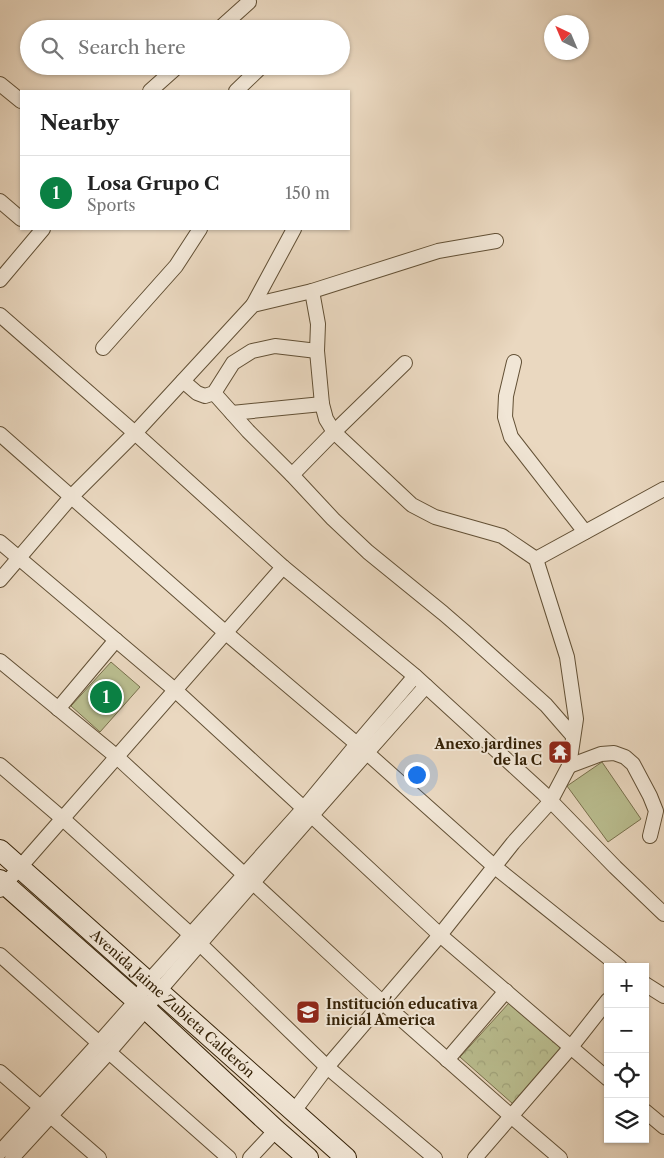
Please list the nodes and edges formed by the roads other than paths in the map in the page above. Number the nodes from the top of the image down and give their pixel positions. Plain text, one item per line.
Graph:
1 (249, 2) dead end
2 (229, 20) edge
3 (168, 75) edge
4 (253, 75) edge
5 (0, 84) edge
6 (151, 90) edge
7 (237, 90) edge
8 (20, 100) edge
9 (0, 201) edge
10 (20, 218) edge
11 (199, 230) edge
12 (293, 230) edge
13 (38, 231) edge
14 (496, 241) dead end
15 (0, 280) edge
16 (312, 292) junction
17 (253, 305) junction
18 (0, 315) edge
19 (103, 348) dead end
20 (317, 351) junction
21 (514, 362) dead end
22 (405, 363) dead end
23 (183, 381) junction
24 (214, 393) junction
25 (322, 404) junction
26 (232, 413) junction
27 (334, 432) junction
28 (135, 433) junction
29 (0, 434) edge
30 (292, 475) junction
31 (664, 489) edge
32 (70, 497) junction
33 (585, 532) junction
34 (0, 542) edge
35 (18, 558) junction
36 (536, 559) junction
37 (283, 567) junction
38 (0, 580) edge
39 (226, 633) junction
40 (116, 640) junction
41 (0, 661) edge
42 (421, 681) junction
43 (175, 690) junction
44 (58, 709) junction
45 (573, 736) junction
46 (362, 748) junction
47 (117, 757) junction
48 (0, 765) edge
49 (569, 766) junction
50 (550, 802) junction
51 (308, 811) junction
52 (63, 819) junction
53 (650, 836) dead end
54 (0, 850) edge
55 (20, 867) junction
56 (495, 867) junction
57 (249, 878) junction
58 (2, 885) edge
59 (664, 914) edge
60 (440, 935) junction
61 (195, 939) junction
62 (0, 955) edge
63 (615, 963) edge
64 (154, 987) junction
65 (649, 987) edge
66 (506, 991) junction
67 (664, 996) edge
68 (382, 1002) junction
69 (141, 1005) junction
70 (604, 1005) edge
71 (571, 1047) junction
72 (104, 1048) junction
73 (447, 1060) junction
74 (327, 1067) junction
75 (0, 1072) edge
76 (604, 1076) edge
77 (294, 1111) junction
78 (45, 1112) junction
79 (649, 1114) edge
80 (511, 1116) junction
81 (664, 1127) edge
82 (276, 1130) junction
83 (0, 1152) edge
84 (12, 1158) edge
85 (99, 1158) edge
86 (229, 1158) edge
87 (250, 1158) edge
88 (308, 1158) edge
89 (346, 1158) edge
90 (434, 1158) edge
91 (475, 1158) edge
92 (560, 1158) edge

1 - 2 street
3 - 6 street
4 - 7 street
5 - 8 street
9 - 10 street
11 - 19 street
12 - 17 street
13 - 15 street
14 - 16 street
16 - 17 street
16 - 20 street
17 - 23 street
18 - 28 street
20 - 24 street
20 - 25 street
21 - 33 street
22 - 27 street
23 - 24 street
23 - 28 street
24 - 26 street
25 - 26 street
25 - 27 street
26 - 30 street
27 - 30 street
27 - 36 street
28 - 32 street
28 - 37 street
29 - 32 street
30 - 45 street
31 - 33 street
32 - 35 street
32 - 39 street
33 - 36 street
34 - 35 street
35 - 38 street
35 - 40 street
36 - 45 street
37 - 39 street
37 - 42 street
39 - 43 street
39 - 46 street
40 - 43 street
40 - 44 street
41 - 44 street
42 - 46 street
42 - 50 street
43 - 47 street
43 - 51 street
44 - 47 street
45 - 49 street
46 - 51 street
46 - 56 street
47 - 52 street
47 - 57 street
48 - 52 street
49 - 50 street
49 - 53 street
50 - 56 street
50 - 59 street
51 - 57 street
51 - 60 street
52 - 55 street
52 - 61 street
54 - 55 street, Avenida Jaime Zubieta Calderón
55 - 58 street
55 - 64 street, Avenida Jaime Zubieta Calderón
56 - 60 street
56 - 63 street
57 - 61 street
57 - 68 street
58 - 69 street, Avenida Jaime Zubieta Calderón
60 - 66 street
60 - 68 street
61 - 64 street
61 - 74 street
62 - 72 street
64 - 69 street
64 - 77 street, Avenida Jaime Zubieta Calderón
65 - 67 street
66 - 71 street
66 - 73 street
68 - 73 street
68 - 74 street
69 - 72 street
69 - 82 street, Avenida Jaime Zubieta Calderón
70 - 71 street
71 - 76 street
71 - 80 street
72 - 78 street
72 - 86 street
73 - 80 street
74 - 77 street
74 - 90 street
75 - 78 street
77 - 89 street, Avenida Jaime Zubieta Calderón
78 - 83 street
78 - 84 street
78 - 85 street
79 - 81 street
80 - 91 street
80 - 92 street
82 - 87 street
82 - 88 street, Avenida Jaime Zubieta Calderón

